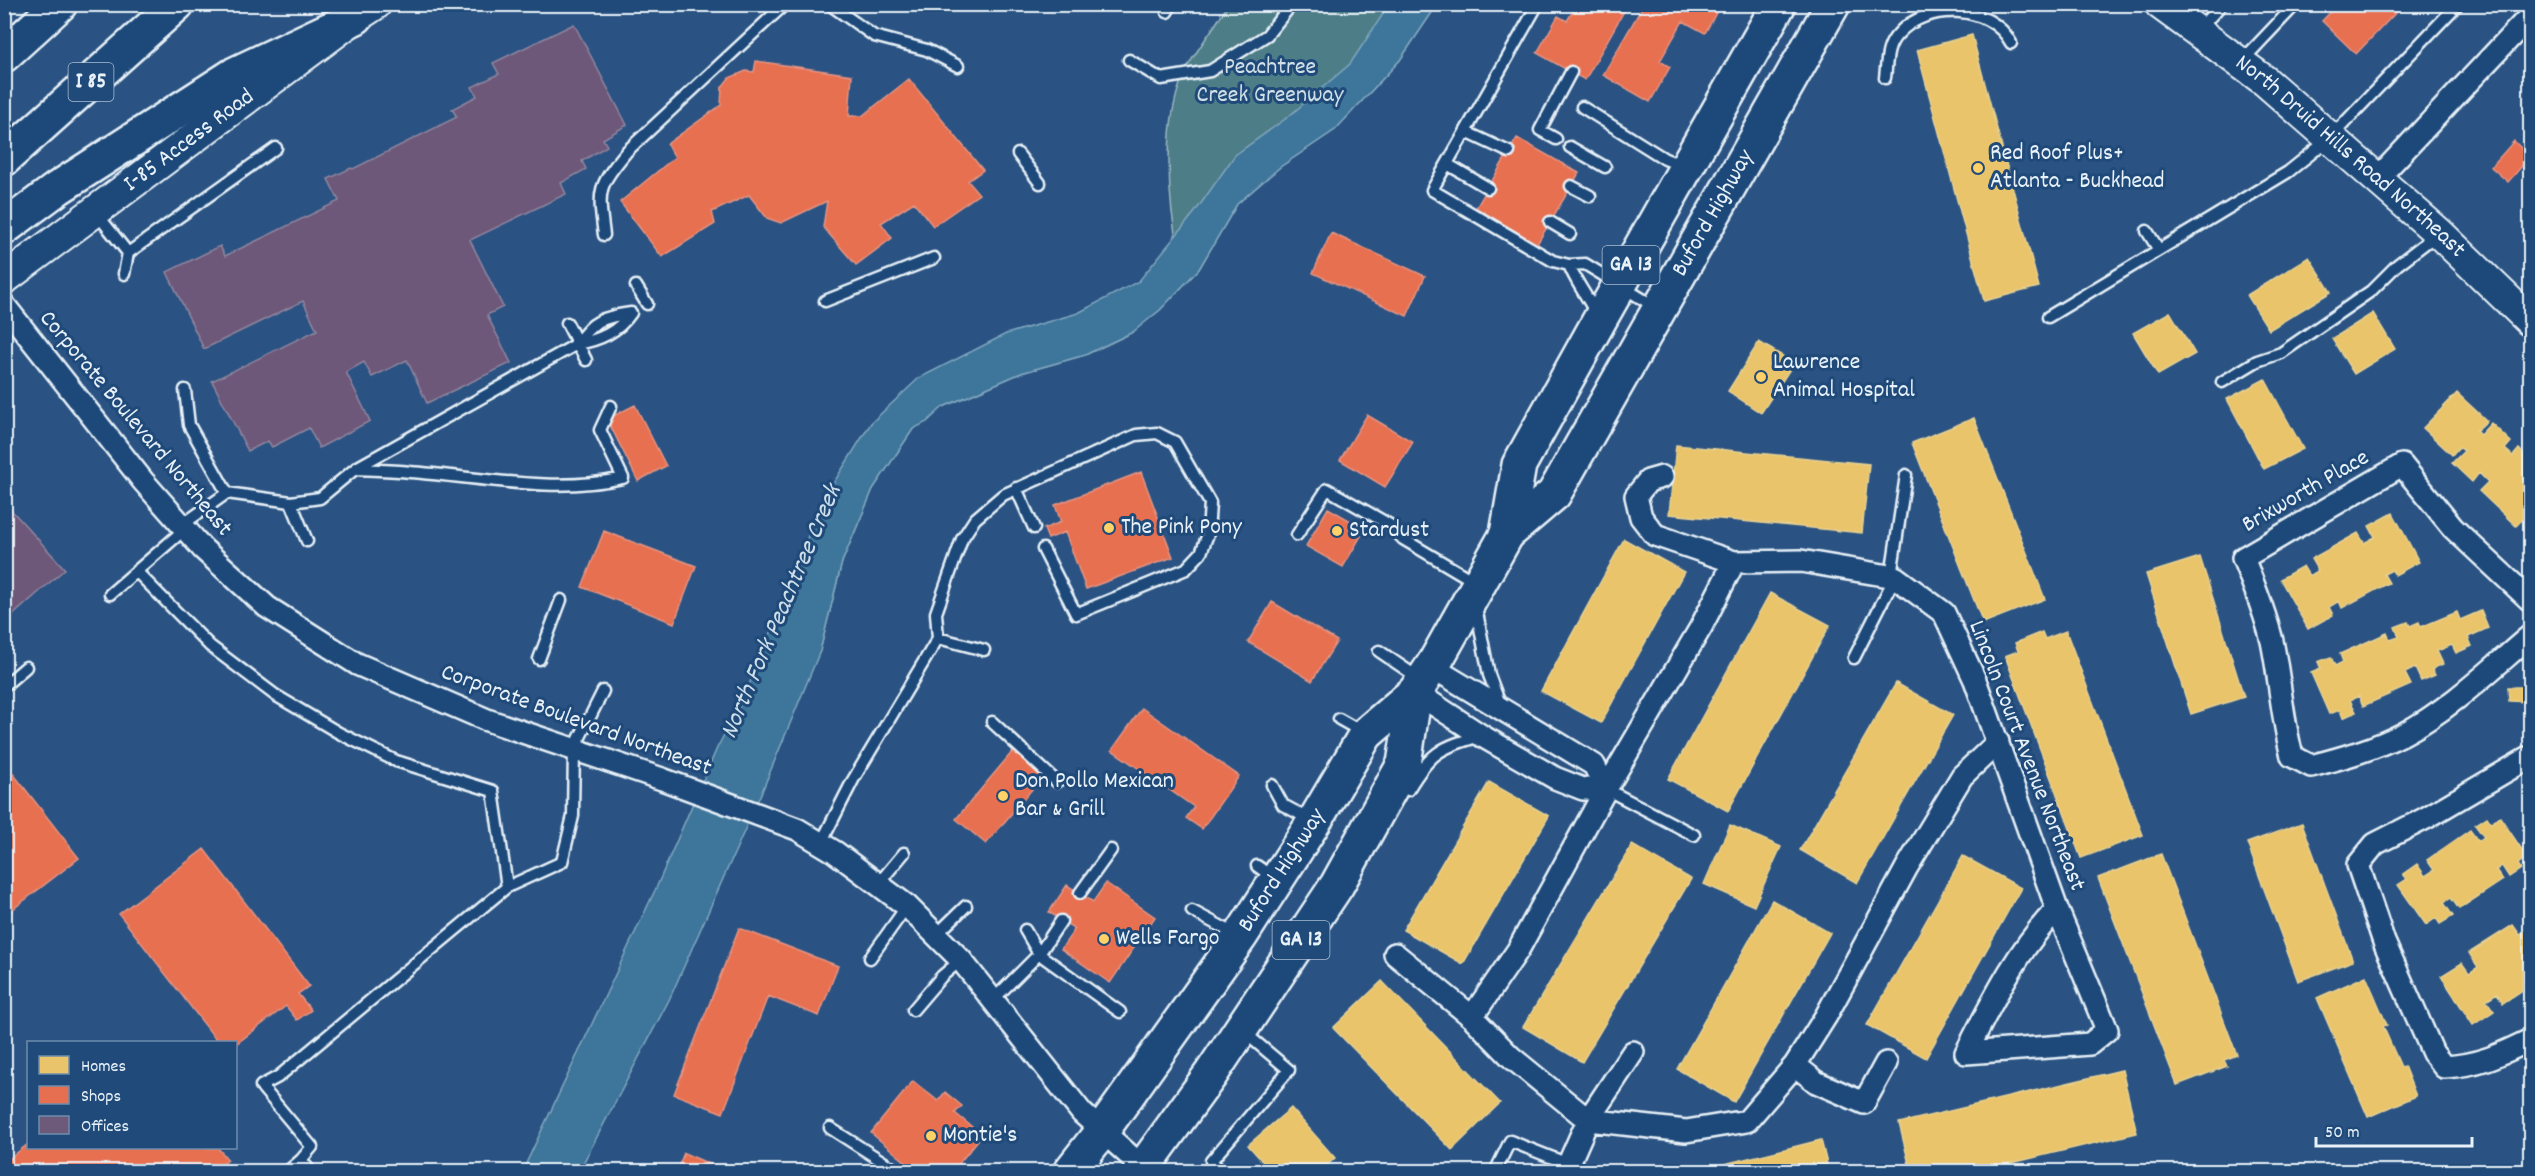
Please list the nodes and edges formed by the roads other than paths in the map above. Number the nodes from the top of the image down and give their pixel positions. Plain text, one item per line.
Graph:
1 (60, 4) edge
2 (177, 4) edge
3 (785, 4) edge
4 (829, 4) edge
5 (1292, 4) edge
6 (1538, 4) edge
7 (1833, 4) edge
8 (2160, 4) edge
9 (2222, 4) edge
10 (2296, 4) edge
11 (2458, 4) edge
12 (1773, 7) edge
13 (366, 11) edge
14 (2530, 16) edge
15 (2197, 32) junction
16 (2011, 43) dead end
17 (4, 55) edge
18 (1129, 60) dead end
19 (2240, 63) junction
20 (958, 66) dead end
21 (1571, 72) dead end
22 (1885, 78) dead end
23 (226, 79) junction
24 (1582, 107) dead end
25 (1466, 132) junction
26 (1556, 139) dead end
27 (2329, 139) junction
28 (1570, 147) dead end
29 (276, 148) dead end
30 (1509, 152) dead end
31 (1018, 154) dead end
32 (4, 159) edge
33 (1447, 164) junction
34 (1605, 167) dead end
35 (1686, 168) junction
36 (2378, 178) junction
37 (1040, 183) dead end
38 (1571, 186) dead end
39 (1488, 188) dead end
40 (1590, 196) dead end
41 (95, 211) junction
42 (1550, 222) dead end
43 (4, 228) edge
44 (2147, 231) dead end
45 (2439, 233) junction
46 (1570, 234) dead end
47 (604, 236) dead end
48 (2159, 250) junction
49 (128, 253) junction
50 (934, 258) dead end
51 (31, 259) junction
52 (1569, 265) junction
53 (124, 274) dead end
54 (4, 279) edge
55 (1620, 285) junction
56 (636, 286) dead end
57 (825, 301) dead end
58 (647, 304) dead end
59 (4, 305) edge
60 (1659, 309) junction
61 (2048, 317) dead end
62 (1599, 321) junction
63 (2530, 321) edge
64 (567, 323) dead end
65 (577, 344) junction
66 (586, 360) dead end
67 (2222, 382) dead end
68 (185, 390) dead end
69 (611, 406) dead end
70 (355, 469) junction
71 (1906, 475) dead end
72 (1662, 477) dead end
73 (1016, 488) junction
74 (227, 492) junction
75 (291, 502) junction
76 (184, 527) junction
77 (1034, 528) dead end
78 (1507, 534) junction
79 (1297, 535) dead end
80 (307, 541) dead end
81 (1043, 549) dead end
82 (1734, 562) junction
83 (136, 571) junction
84 (1893, 577) junction
85 (1476, 589) junction
86 (110, 594) dead end
87 (561, 600) dead end
88 (2530, 600) edge
89 (2530, 636) edge
90 (938, 638) junction
91 (984, 650) dead end
92 (1379, 651) dead end
93 (1854, 658) dead end
94 (539, 659) dead end
95 (26, 667) dead end
96 (1423, 680) junction
97 (4, 686) edge
98 (603, 691) dead end
99 (1503, 710) junction
100 (992, 722) dead end
101 (1482, 736) junction
102 (1520, 740) junction
103 (1998, 742) junction
104 (574, 749) junction
105 (1547, 756) junction
106 (2530, 757) edge
107 (1057, 782) dead end
108 (1272, 785) dead end
109 (1605, 789) junction
110 (1400, 802) dead end
111 (1314, 822) junction
112 (1694, 834) dead end
113 (821, 843) junction
114 (1111, 850) dead end
115 (904, 853) dead end
116 (878, 884) junction
117 (507, 887) junction
118 (1080, 893) dead end
119 (907, 906) junction
120 (966, 906) dead end
121 (2057, 909) junction
122 (1192, 911) dead end
123 (1061, 921) dead end
124 (1025, 930) dead end
125 (936, 935) junction
126 (1240, 937) junction
127 (1039, 954) junction
128 (1395, 954) dead end
129 (870, 958) dead end
130 (961, 960) junction
131 (993, 1000) junction
132 (913, 1010) dead end
133 (1120, 1012) dead end
134 (1472, 1017) junction
135 (1241, 1029) junction
136 (2530, 1040) edge
137 (1633, 1052) dead end
138 (1886, 1063) dead end
139 (1794, 1065) junction
140 (1588, 1120) junction
141 (830, 1128) dead end
142 (1102, 1131) junction
143 (301, 1161) junction
144 (1566, 1168) edge
145 (1144, 1170) edge
146 (287, 1172) edge
147 (311, 1172) edge
148 (899, 1172) edge
149 (1070, 1172) edge
150 (1222, 1172) edge
151 (1495, 1172) edge

1 - 17 main road
2 - 32 main road, I 85
3 - 47 lane
4 - 20 lane
5 - 18 lane
6 - 25 lane
7 - 60 main road, Buford Highway / GA 13
8 - 15 main road, North Druid Hills Road Northeast
9 - 15 lane
10 - 19 lane
11 - 27 lane
12 - 35 main road, Buford Highway / GA 13
13 - 23 main road
13 - 41 main road, I-85 Access Road
14 - 36 street
15 - 19 main road, North Druid Hills Road Northeast
16 - 22 lane
19 - 27 main road, North Druid Hills Road Northeast
21 - 26 lane
23 - 43 main road
23 - 51 main road
24 - 35 lane
25 - 30 lane
25 - 33 lane
27 - 36 main road, North Druid Hills Road Northeast
27 - 48 lane
28 - 34 lane
29 - 49 lane
31 - 37 lane
33 - 39 lane
33 - 52 lane
35 - 55 main road, Buford Highway / GA 13
36 - 45 main road, North Druid Hills Road Northeast
38 - 40 lane
41 - 49 lane
41 - 51 main road, I-85 Access Road
42 - 46 lane
44 - 48 lane
45 - 63 main road, North Druid Hills Road Northeast
45 - 67 lane
48 - 61 lane
49 - 53 lane
50 - 57 lane
51 - 54 main road, I-85 Access Road
52 - 55 lane
52 - 62 lane
55 - 60 lane
55 - 62 main road, Buford Highway / GA 13
56 - 58 lane
59 - 76 street, Corporate Boulevard Northeast
60 - 78 main road, Buford Highway / GA 13
62 - 78 main road, Buford Highway / GA 13
64 - 65 lane
65 - 66 lane
65 - 70 lane
68 - 74 lane
69 - 70 lane
70 - 75 lane
71 - 84 lane
72 - 82 street, Lincoln Court Avenue Northeast
73 - 77 lane
73 - 81 lane
73 - 90 lane
74 - 75 lane
74 - 76 lane
75 - 80 lane
76 - 83 lane
76 - 104 street, Corporate Boulevard Northeast
78 - 85 main road, Buford Highway / GA 13
79 - 85 lane
82 - 84 street, Lincoln Court Avenue Northeast
82 - 109 street
83 - 86 lane
83 - 117 lane
84 - 93 lane
84 - 103 street, Lincoln Court Avenue Northeast
85 - 96 main road, Buford Highway / GA 13
85 - 99 lane
87 - 94 lane
88 - 89 street, Brixworth Place
90 - 91 lane
90 - 113 lane
92 - 96 lane
95 - 97 lane
96 - 99 street
96 - 101 street
96 - 111 main road, Buford Highway / GA 13
96 - 135 main road, Buford Highway / GA 13
98 - 104 lane
99 - 102 street
100 - 107 lane
101 - 102 street
101 - 110 lane
102 - 105 street
102 - 105 street
103 - 121 street, Lincoln Court Avenue Northeast
103 - 139 street
104 - 113 street, Corporate Boulevard Northeast
104 - 117 lane
105 - 109 street
105 - 109 street
106 - 136 street
108 - 111 lane
109 - 112 lane
109 - 134 street
111 - 126 main road, Buford Highway / GA 13
113 - 116 street, Corporate Boulevard Northeast
114 - 118 lane
115 - 116 lane
116 - 119 street, Corporate Boulevard Northeast
117 - 143 lane
119 - 125 street, Corporate Boulevard Northeast
119 - 129 lane
120 - 125 lane
121 - 121 street, Lincoln Court Avenue Northeast
122 - 126 lane
123 - 127 lane
124 - 127 lane
125 - 130 street, Corporate Boulevard Northeast
126 - 142 main road, Buford Highway / GA 13
127 - 131 lane
127 - 133 lane
128 - 134 street
130 - 131 street, Corporate Boulevard Northeast
130 - 132 lane
131 - 142 street, Corporate Boulevard Northeast
134 - 140 street
135 - 145 main road, Buford Highway / GA 13
135 - 150 lane
137 - 140 street
138 - 139 street
139 - 140 street
140 - 144 street
141 - 148 lane
142 - 145 street, Corporate Boulevard Northeast
142 - 149 main road, Buford Highway / GA 13
143 - 146 lane
143 - 147 lane
144 - 151 lane

